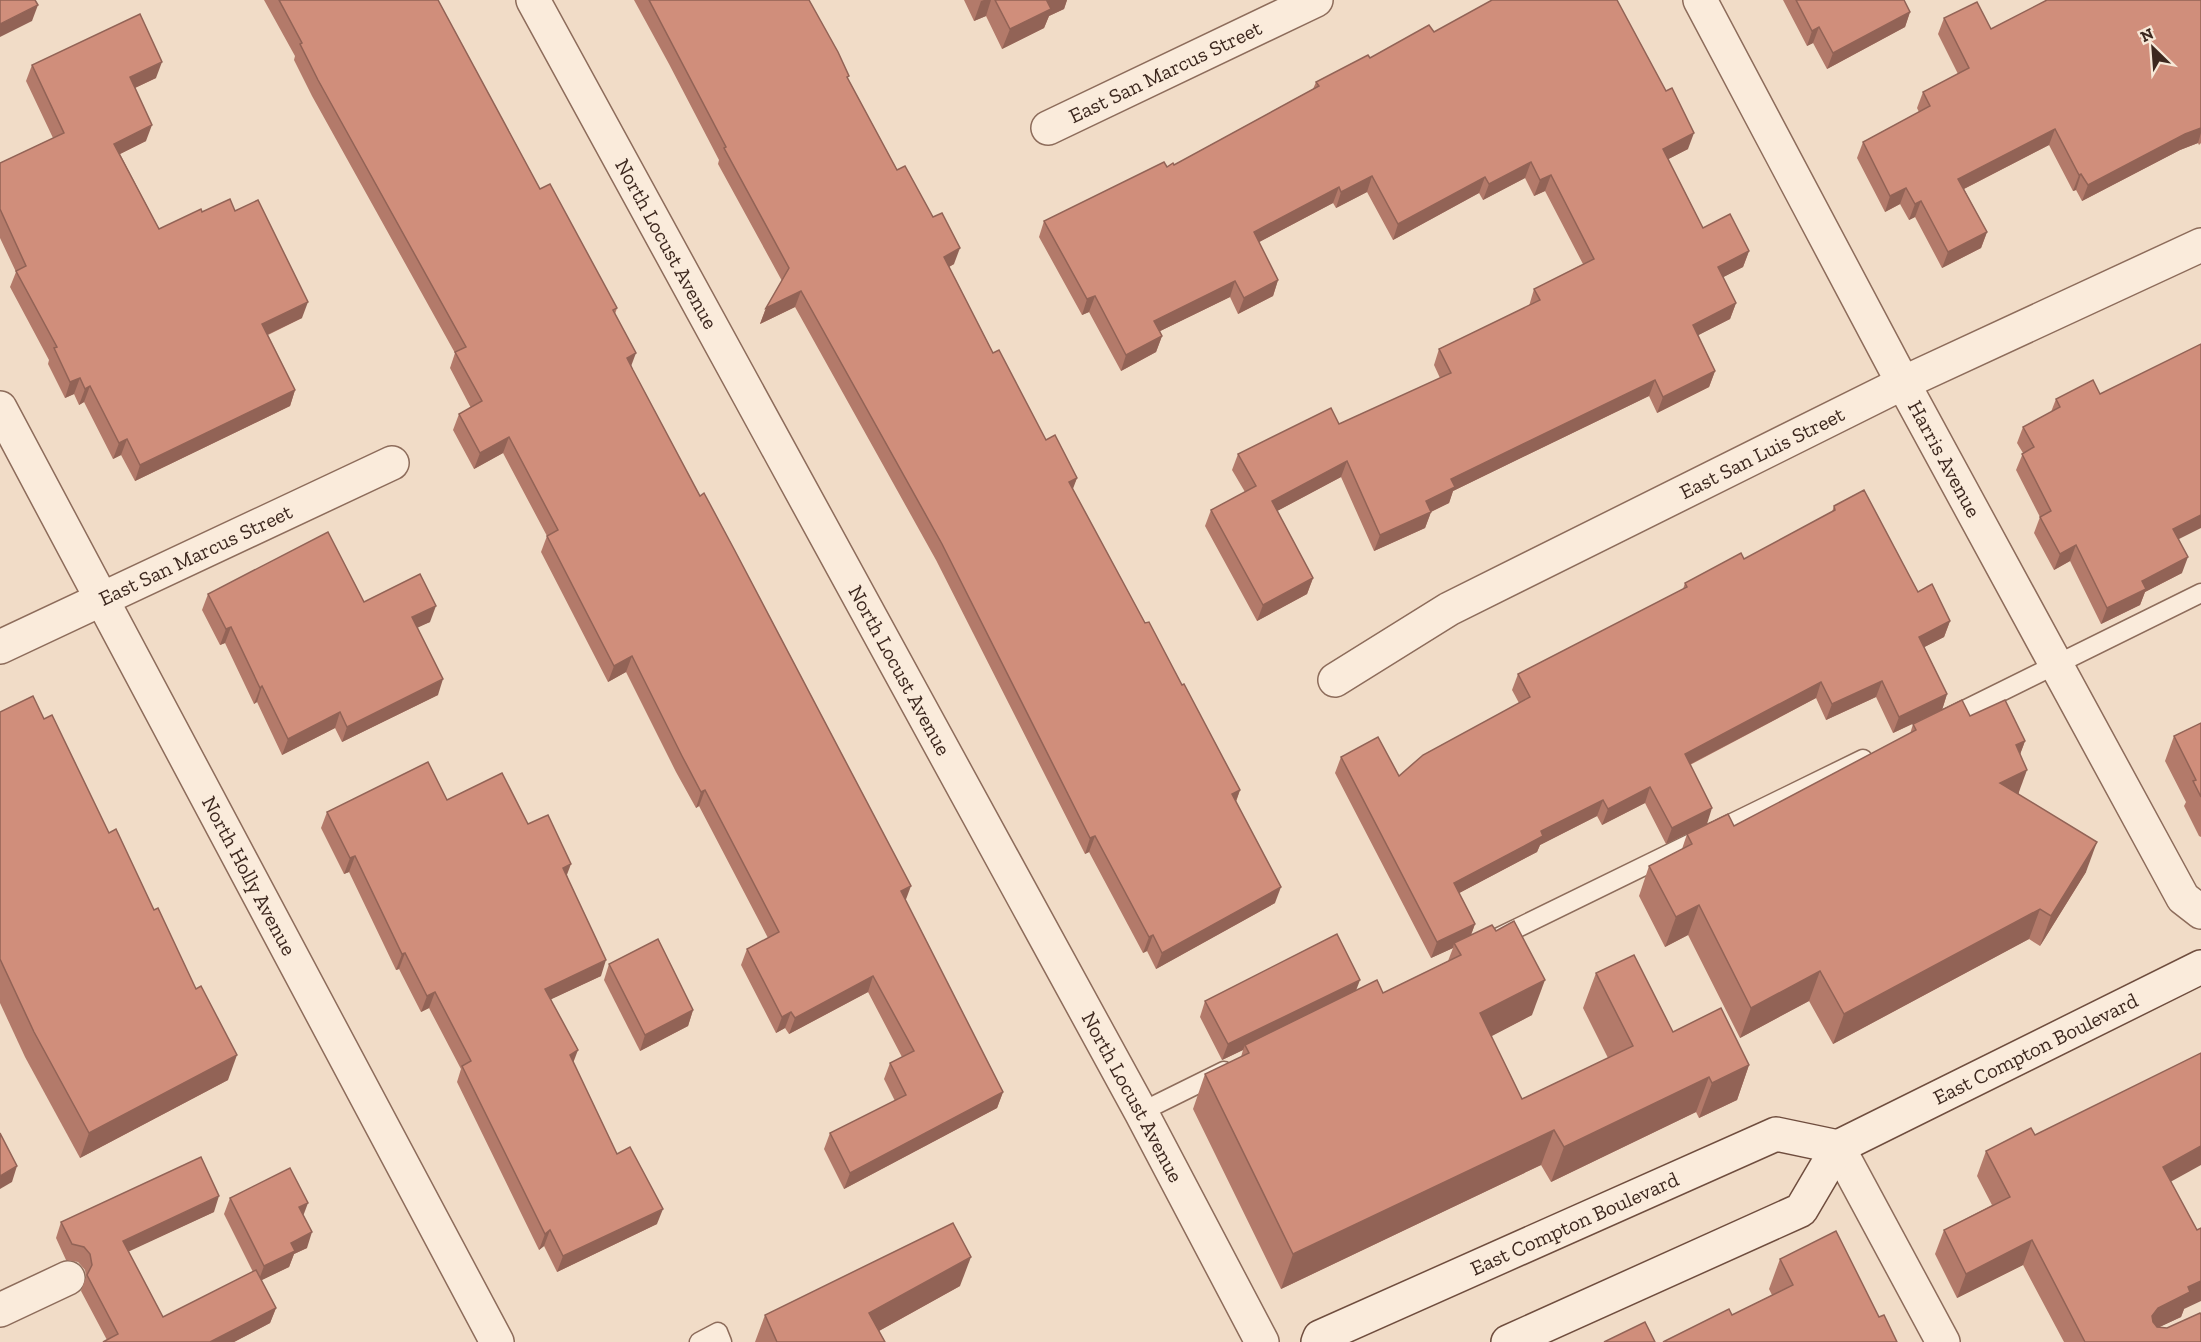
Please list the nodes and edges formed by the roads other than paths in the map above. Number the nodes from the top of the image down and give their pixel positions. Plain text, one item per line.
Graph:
1 (533, 0) edge
2 (1316, 0) edge
3 (1700, 0) edge
4 (1048, 128) dead end
5 (2201, 245) edge
6 (1903, 383) junction
7 (0, 408) edge
8 (392, 463) dead end
9 (2201, 593) edge
10 (102, 598) junction
11 (0, 647) edge
12 (2057, 666) junction
13 (1335, 680) dead end
14 (1926, 729) edge
15 (1883, 749) edge
16 (2201, 912) edge
17 (1480, 946) edge
18 (2201, 967) edge
19 (1236, 1065) edge
20 (1141, 1112) junction
21 (1838, 1147) junction
22 (68, 1278) dead end
23 (0, 1310) edge
24 (497, 1342) edge
25 (699, 1342) edge
26 (722, 1342) edge
27 (1262, 1342) edge
28 (1318, 1342) edge
29 (1508, 1342) edge
30 (1943, 1342) edge

1 - 20 street, North Locust Avenue
2 - 4 street, East San Marcus Street
3 - 6 street, Harris Avenue
5 - 6 street, East San Luis Street
6 - 12 street, Harris Avenue
6 - 13 street, East San Luis Street
7 - 10 street, North Holly Avenue
8 - 10 street, East San Marcus Street
9 - 12 lane
10 - 11 street, East San Marcus Street
10 - 24 street, North Holly Avenue
12 - 14 lane
12 - 16 street, Harris Avenue
15 - 17 lane
18 - 21 street, East Compton Boulevard
19 - 20 lane
20 - 27 street, North Locust Avenue
21 - 28 street, East Compton Boulevard
21 - 29 street
21 - 30 street
22 - 23 street
25 - 26 lane

